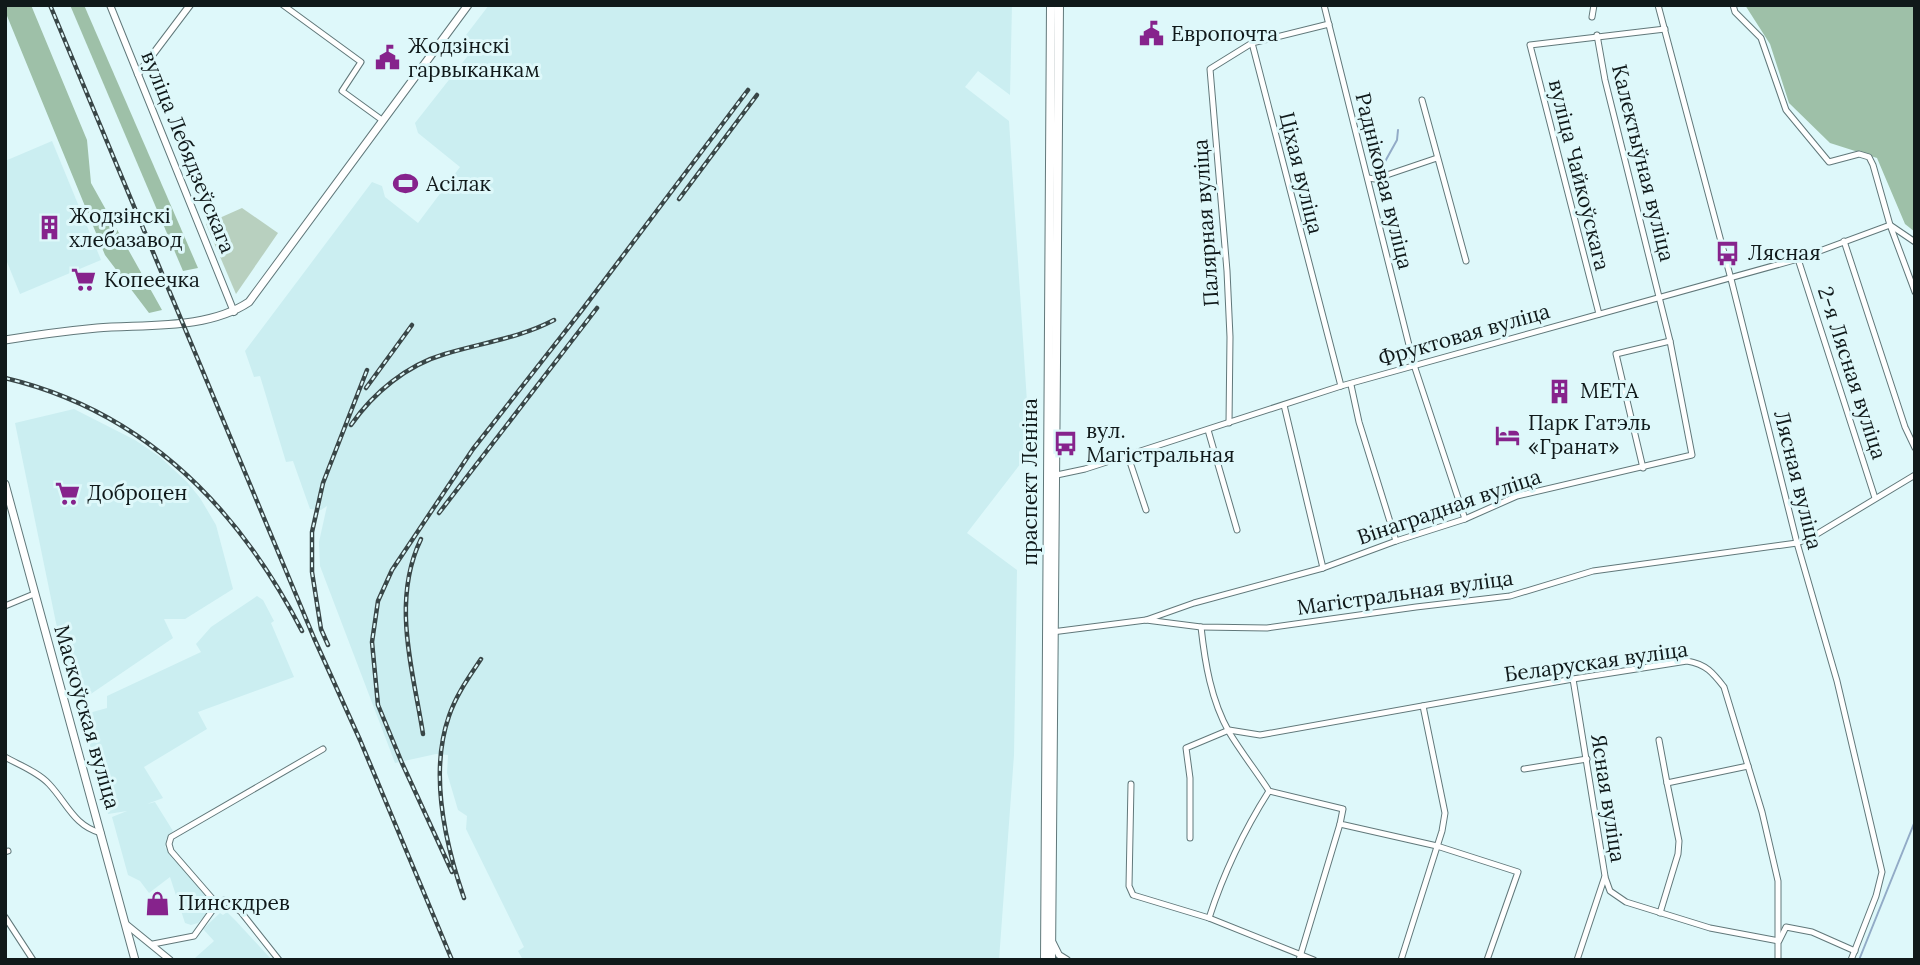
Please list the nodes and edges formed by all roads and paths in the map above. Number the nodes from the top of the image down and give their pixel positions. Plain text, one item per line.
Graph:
1 (110, 5) edge
2 (190, 5) edge
3 (283, 5) edge
4 (468, 5) edge
5 (1051, 5) edge
6 (1059, 5) edge
7 (1324, 5) edge
8 (1594, 5) edge
9 (1658, 5) edge
10 (1732, 5) edge
11 (1592, 17) dead end
12 (1329, 24) junction
13 (1664, 29) junction
14 (1597, 35) junction
15 (1252, 43) junction
16 (138, 74) junction
17 (1422, 100) dead end
18 (382, 120) junction
19 (1437, 158) junction
20 (1368, 178) junction
21 (1890, 225) junction
22 (1843, 241) junction
23 (1915, 242) edge
24 (1798, 259) junction
25 (1466, 261) dead end
26 (1731, 279) junction
27 (1915, 292) edge
28 (1661, 298) junction
29 (233, 312) junction
30 (1599, 314) junction
31 (5, 340) edge
32 (1670, 341) junction
33 (1414, 365) junction
34 (1351, 385) junction
35 (1341, 386) junction
36 (1284, 405) junction
37 (1228, 423) junction
38 (1209, 430) junction
39 (1915, 448) edge
40 (1128, 456) junction
41 (1643, 468) junction
42 (1915, 475) edge
43 (1051, 476) junction
44 (5, 484) edge
45 (1875, 498) junction
46 (1146, 510) dead end
47 (1465, 519) junction
48 (1237, 530) dead end
49 (1396, 541) junction
50 (1797, 543) junction
51 (1323, 568) junction
52 (34, 594) junction
53 (5, 606) edge
54 (1146, 620) junction
55 (1201, 627) junction
56 (1050, 632) junction
57 (1573, 679) junction
58 (1423, 706) junction
59 (1229, 730) junction
60 (1659, 740) dead end
61 (323, 749) dead end
62 (5, 757) edge
63 (1587, 759) junction
64 (1748, 766) junction
65 (1524, 769) dead end
66 (1667, 783) junction
67 (1131, 784) dead end
68 (1269, 791) junction
69 (1340, 824) junction
70 (101, 833) junction
71 (1190, 838) dead end
72 (1437, 846) junction
73 (1605, 876) junction
74 (217, 904) junction
75 (1660, 913) junction
76 (5, 917) edge
77 (1209, 918) junction
78 (127, 925) junction
79 (1051, 938) junction
80 (1779, 941) junction
81 (153, 944) junction
82 (1855, 951) junction
83 (1300, 957) edge
84 (1048, 958) edge
85 (33, 960) edge
86 (135, 960) edge
87 (170, 960) edge
88 (279, 960) edge
89 (1065, 960) edge
90 (1314, 960) edge
91 (1401, 960) edge
92 (1487, 960) edge
93 (1577, 960) edge
94 (1778, 960) edge
95 (1851, 960) edge

1 - 16 street, вуліца Лебядзеўскага
2 - 16 street
3 - 18 street
4 - 18 main road
5 - 43 main road, праспект Леніна
6 - 43 main road, праспект Леніна
7 - 12 street, Радніковая вуліца
8 - 11 street
9 - 13 street, Лясная вуліца
10 - 21 street
12 - 15 street
12 - 20 street, Радніковая вуліца
13 - 14 street
13 - 26 street, Лясная вуліца
14 - 28 street, Калектыўная вуліца
14 - 30 street, вуліца Чайкоўскага
15 - 35 street, Ціхая вуліца
15 - 37 street, Палярная вуліца
16 - 29 street, вуліца Лебядзеўскага
17 - 19 street
18 - 29 main road
19 - 20 street
19 - 25 street
20 - 33 street, Радніковая вуліца
21 - 22 street, Фруктовая вуліца
21 - 23 street
21 - 27 street
22 - 24 street, Фруктовая вуліца
22 - 39 street
24 - 26 street, Фруктовая вуліца
24 - 45 street, 2-я Лясная вуліца
26 - 28 street, Фруктовая вуліца
26 - 50 street, Лясная вуліца
28 - 30 street, Фруктовая вуліца
28 - 32 street, Вінаградная вуліца
29 - 31 main road
30 - 33 street, Фруктовая вуліца
32 - 41 street, Вінаградная вуліца
32 - 41 street
33 - 34 street, Фруктовая вуліца
33 - 47 street, Радніковая вуліца
34 - 35 street, Фруктовая вуліца
34 - 49 street
35 - 36 street, Фруктовая вуліца
36 - 37 street, Фруктовая вуліца
36 - 51 street
37 - 38 street, Фруктовая вуліца
38 - 40 street, Фруктовая вуліца
38 - 48 street
40 - 43 street, Фруктовая вуліца
40 - 46 street
41 - 47 street, Вінаградная вуліца
42 - 45 street, Магістральная вуліца
43 - 56 main road, праспект Леніна
44 - 52 main road, Маскоўская вуліца
45 - 50 street, Магістральная вуліца
47 - 49 street, Вінаградная вуліца
49 - 51 street, Вінаградная вуліца
50 - 55 street, Магістральная вуліца
50 - 82 street, Лясная вуліца
51 - 54 street, Вінаградная вуліца
52 - 53 street
52 - 70 main road, Маскоўская вуліца
54 - 55 street, Магістральная вуліца
54 - 56 street, Магістральная вуліца
55 - 59 street
56 - 79 main road, праспект Леніна
56 - 84 main road, праспект Леніна
57 - 58 street, Беларуская вуліца
57 - 63 street, Ясная вуліца
57 - 64 street, Беларуская вуліца
58 - 59 street, Беларуская вуліца
58 - 72 street
59 - 68 street
59 - 71 street
60 - 66 street
61 - 74 street
62 - 70 street
63 - 65 street
63 - 73 street, Ясная вуліца
64 - 66 street
64 - 80 street, Беларуская вуліца
66 - 75 street
67 - 77 street
68 - 69 street
68 - 77 street
69 - 72 street
69 - 83 street
70 - 78 main road, Маскоўская вуліца
72 - 91 street
72 - 92 street
73 - 75 street
73 - 93 street, Ясная вуліца
74 - 81 street
74 - 88 street
75 - 80 street
76 - 85 street
77 - 83 street
78 - 81 street
78 - 86 main road, Маскоўская вуліца
79 - 84 main road, праспект Леніна
79 - 89 street
80 - 82 street
80 - 94 street, Беларуская вуліца
81 - 87 street
82 - 95 street, Лясная вуліца
83 - 90 street
84 - 89 street

